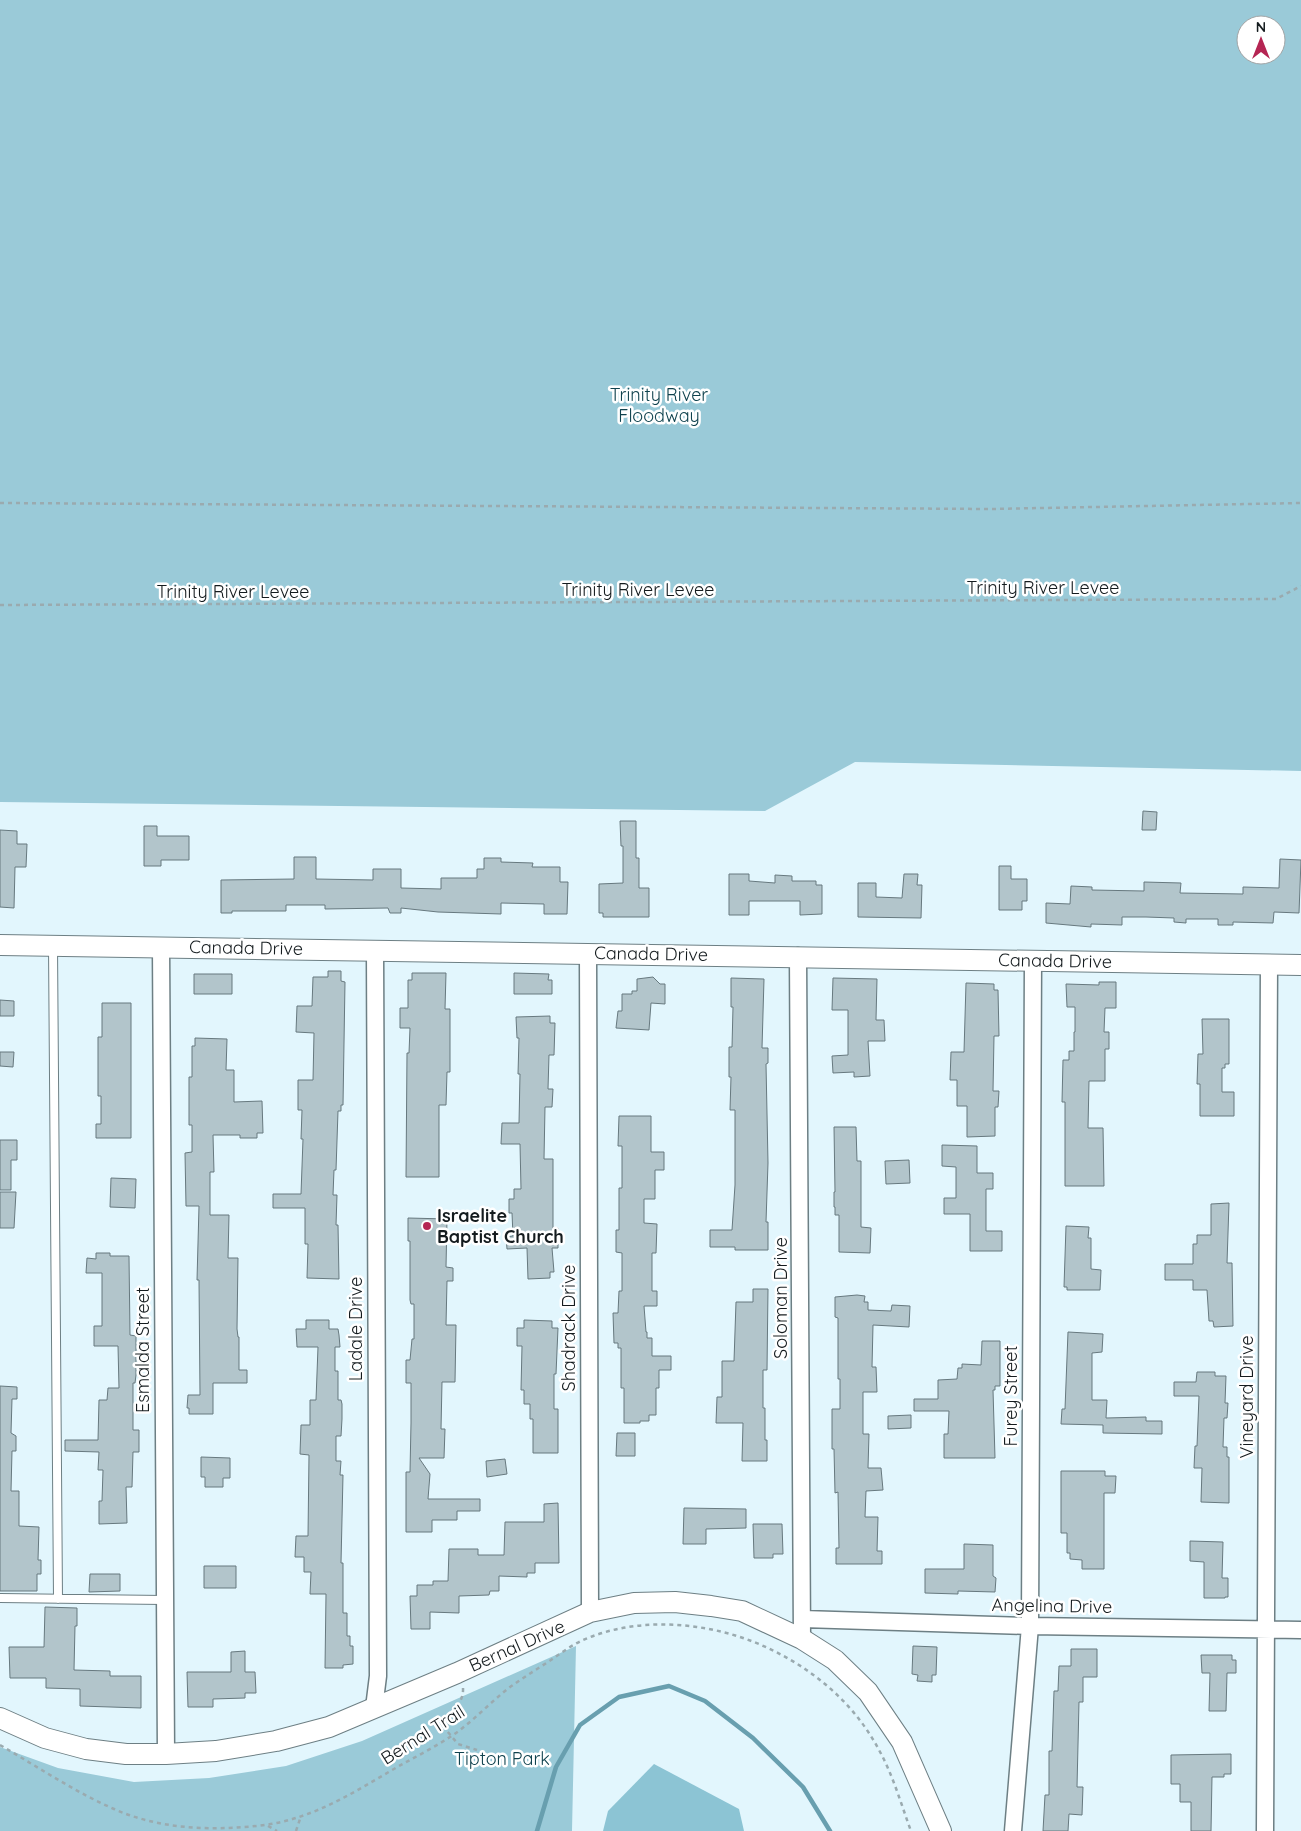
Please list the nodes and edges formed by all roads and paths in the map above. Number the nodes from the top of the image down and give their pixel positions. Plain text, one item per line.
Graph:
1 (0, 503) edge
2 (1301, 503) edge
3 (1301, 586) edge
4 (0, 605) edge
5 (0, 945) edge
6 (53, 946) junction
7 (161, 947) junction
8 (375, 950) junction
9 (588, 953) junction
10 (798, 956) junction
11 (1032, 961) junction
12 (1269, 964) junction
13 (1301, 965) edge
14 (0, 1598) edge
15 (58, 1599) junction
16 (164, 1600) junction
17 (590, 1612) junction
18 (1030, 1626) junction
19 (803, 1629) junction
20 (1266, 1629) junction
21 (1301, 1630) edge
22 (456, 1673) junction
23 (374, 1708) junction
24 (0, 1718) edge
25 (451, 1737) junction
26 (0, 1745) edge
27 (477, 1750) dead end
28 (166, 1754) junction
29 (301, 1816) junction
30 (266, 1825) junction
31 (277, 1831) edge
32 (296, 1831) edge
33 (911, 1831) edge
34 (941, 1831) edge
35 (1013, 1831) edge
36 (1265, 1831) edge

1 - 2 path
3 - 4 path, Trinity River Levee
5 - 6 street, Canada Drive
6 - 7 street, Canada Drive
6 - 15 lane
7 - 8 street, Canada Drive
7 - 16 street, Esmalda Street
8 - 9 street, Canada Drive
8 - 23 street, Ladale Drive
9 - 10 street, Canada Drive
9 - 17 street, Shadrack Drive
10 - 11 street, Canada Drive
10 - 19 street, Soloman Drive
11 - 12 street, Canada Drive
11 - 18 street, Furey Street
12 - 13 street, Canada Drive
12 - 20 street, Vineyard Drive
14 - 15 lane
15 - 16 lane
16 - 28 street, Esmalda Street
17 - 19 street, Bernal Drive
17 - 22 street, Bernal Drive
18 - 19 street, Angelina Drive
18 - 20 street, Angelina Drive
18 - 35 street, Furey Street
19 - 34 street, Bernal Drive
20 - 21 street, Angelina Drive
20 - 36 street, Vineyard Drive
22 - 23 street, Bernal Drive
22 - 25 path
23 - 28 street, Bernal Drive
24 - 28 street, Bernal Drive
25 - 27 path
25 - 29 path, Bernal Trail
25 - 33 path, Bernal Trail
26 - 30 path, Bernal Trail
29 - 30 path, Bernal Trail
29 - 32 path
30 - 31 path

